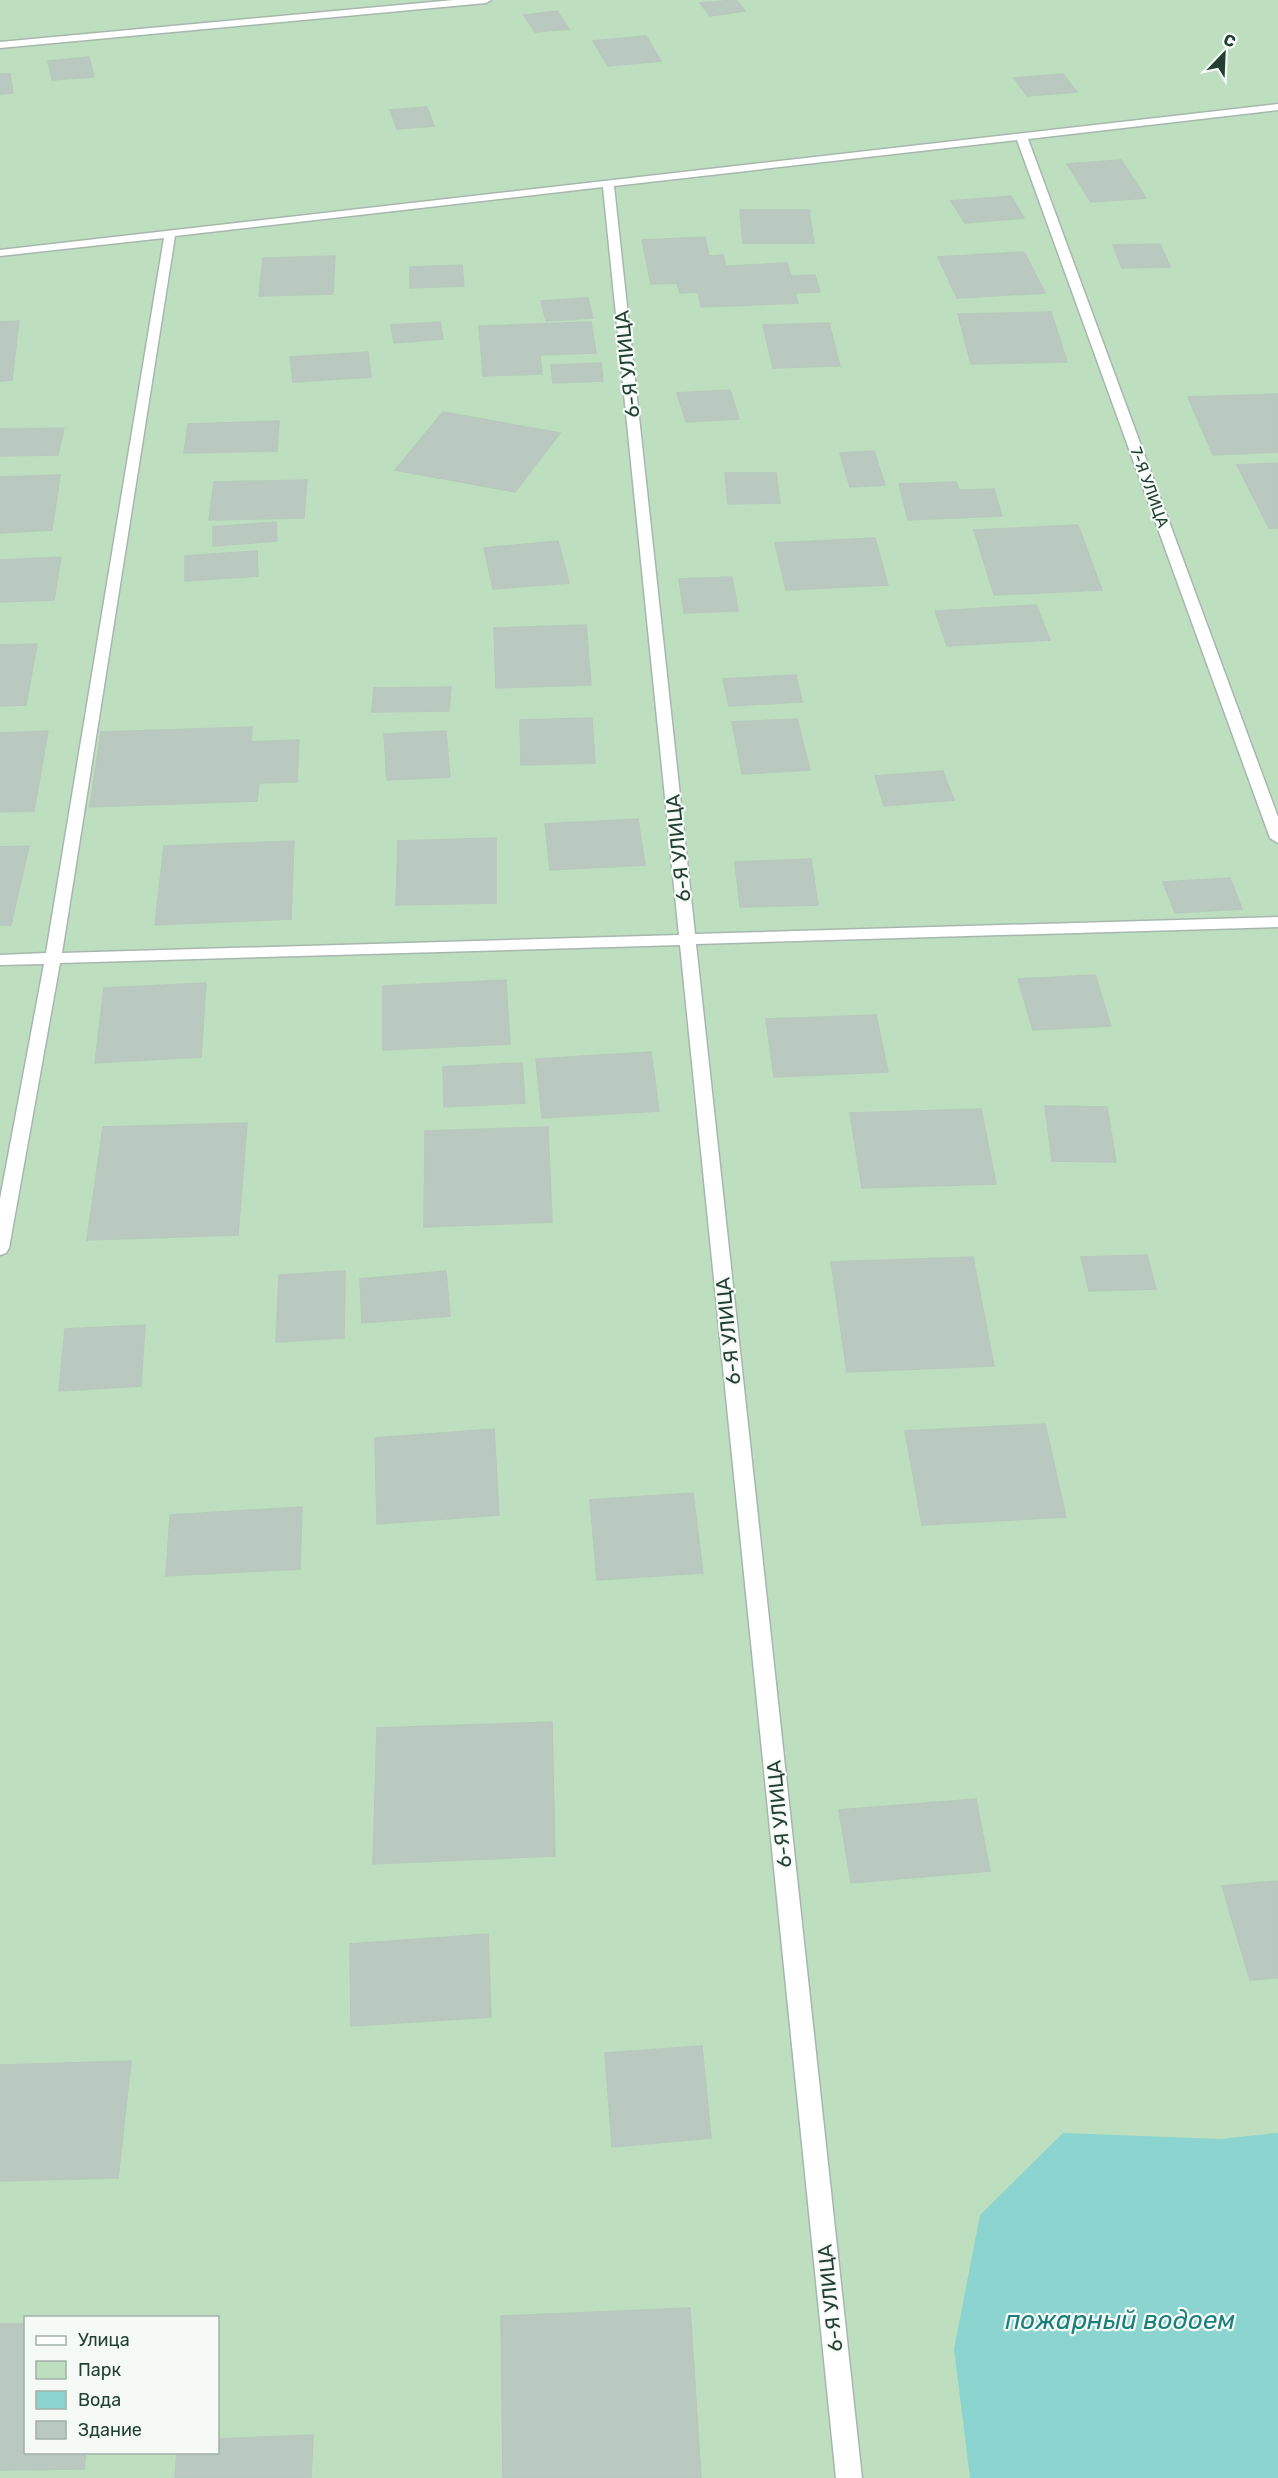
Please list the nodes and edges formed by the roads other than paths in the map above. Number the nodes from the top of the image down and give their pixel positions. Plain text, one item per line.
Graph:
1 (486, 0) edge
2 (0, 45) edge
3 (1278, 107) edge
4 (1021, 135) junction
5 (608, 184) junction
6 (170, 233) junction
7 (0, 253) edge
8 (1278, 838) edge
9 (1278, 922) edge
10 (687, 939) junction
11 (53, 958) junction
12 (0, 960) edge
13 (0, 1248) edge
14 (849, 2478) edge

1 - 2 street
3 - 4 street
4 - 5 street
4 - 8 street, 7-Я УЛИЦА
5 - 6 street
5 - 10 street, 6-Я УЛИЦА
6 - 7 street
6 - 11 street
9 - 10 street
10 - 11 street
10 - 14 street, 6-Я УЛИЦА
11 - 12 street
11 - 13 street

